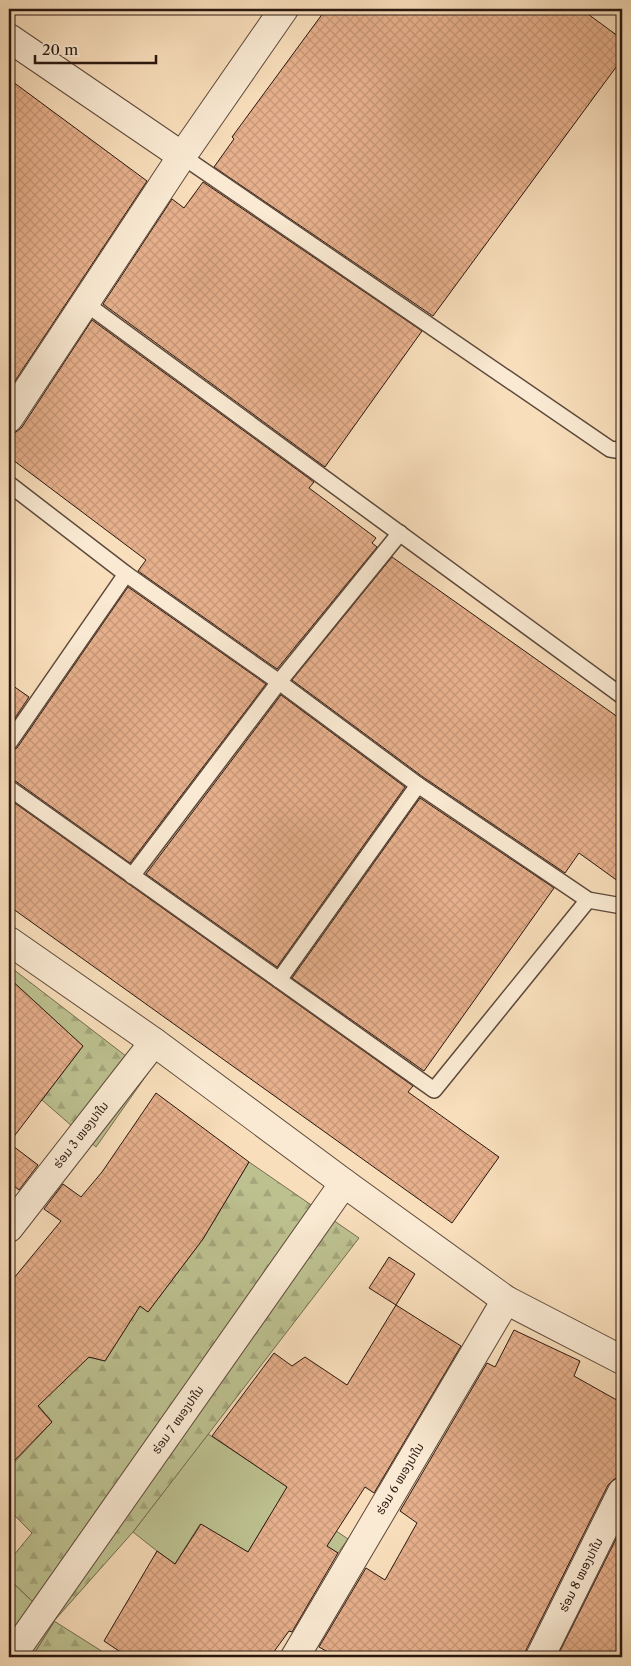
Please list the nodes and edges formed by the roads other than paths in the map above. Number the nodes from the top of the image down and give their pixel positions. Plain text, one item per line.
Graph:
1 (284, 9) edge
2 (9, 38) edge
3 (182, 156) junction
4 (85, 303) junction
5 (9, 418) edge
6 (622, 451) edge
7 (9, 484) edge
8 (400, 533) junction
9 (126, 574) junction
10 (278, 682) junction
11 (622, 696) edge
12 (9, 743) edge
13 (418, 785) junction
14 (9, 788) edge
15 (132, 876) junction
16 (588, 900) junction
17 (622, 906) edge
18 (9, 941) edge
19 (279, 980) junction
20 (154, 1042) junction
21 (344, 1183) junction
22 (9, 1228) edge
23 (506, 1300) junction
24 (622, 1360) edge
25 (622, 1492) edge
26 (12, 1657) edge
27 (295, 1657) edge
28 (540, 1657) edge

1 - 3 street
2 - 3 street
3 - 4 street
3 - 6 lane
4 - 5 street
4 - 8 lane
7 - 9 lane
8 - 10 lane
8 - 11 lane
9 - 10 lane
9 - 12 lane
10 - 13 lane
10 - 15 lane
13 - 16 lane
13 - 19 lane
14 - 15 lane
15 - 19 lane
16 - 17 lane
16 - 19 lane
18 - 20 street
20 - 21 street
20 - 22 street, ຮ່ອມ 3 ໜອງປາໃນ
21 - 23 street
21 - 26 street, ຮ່ອມ 7 ໜອງປາໃນ
23 - 24 street
23 - 27 street, ຮ່ອມ 6 ໜອງປາໃນ
25 - 28 street, ຮ່ອມ 8 ໜອງປາໃນ

